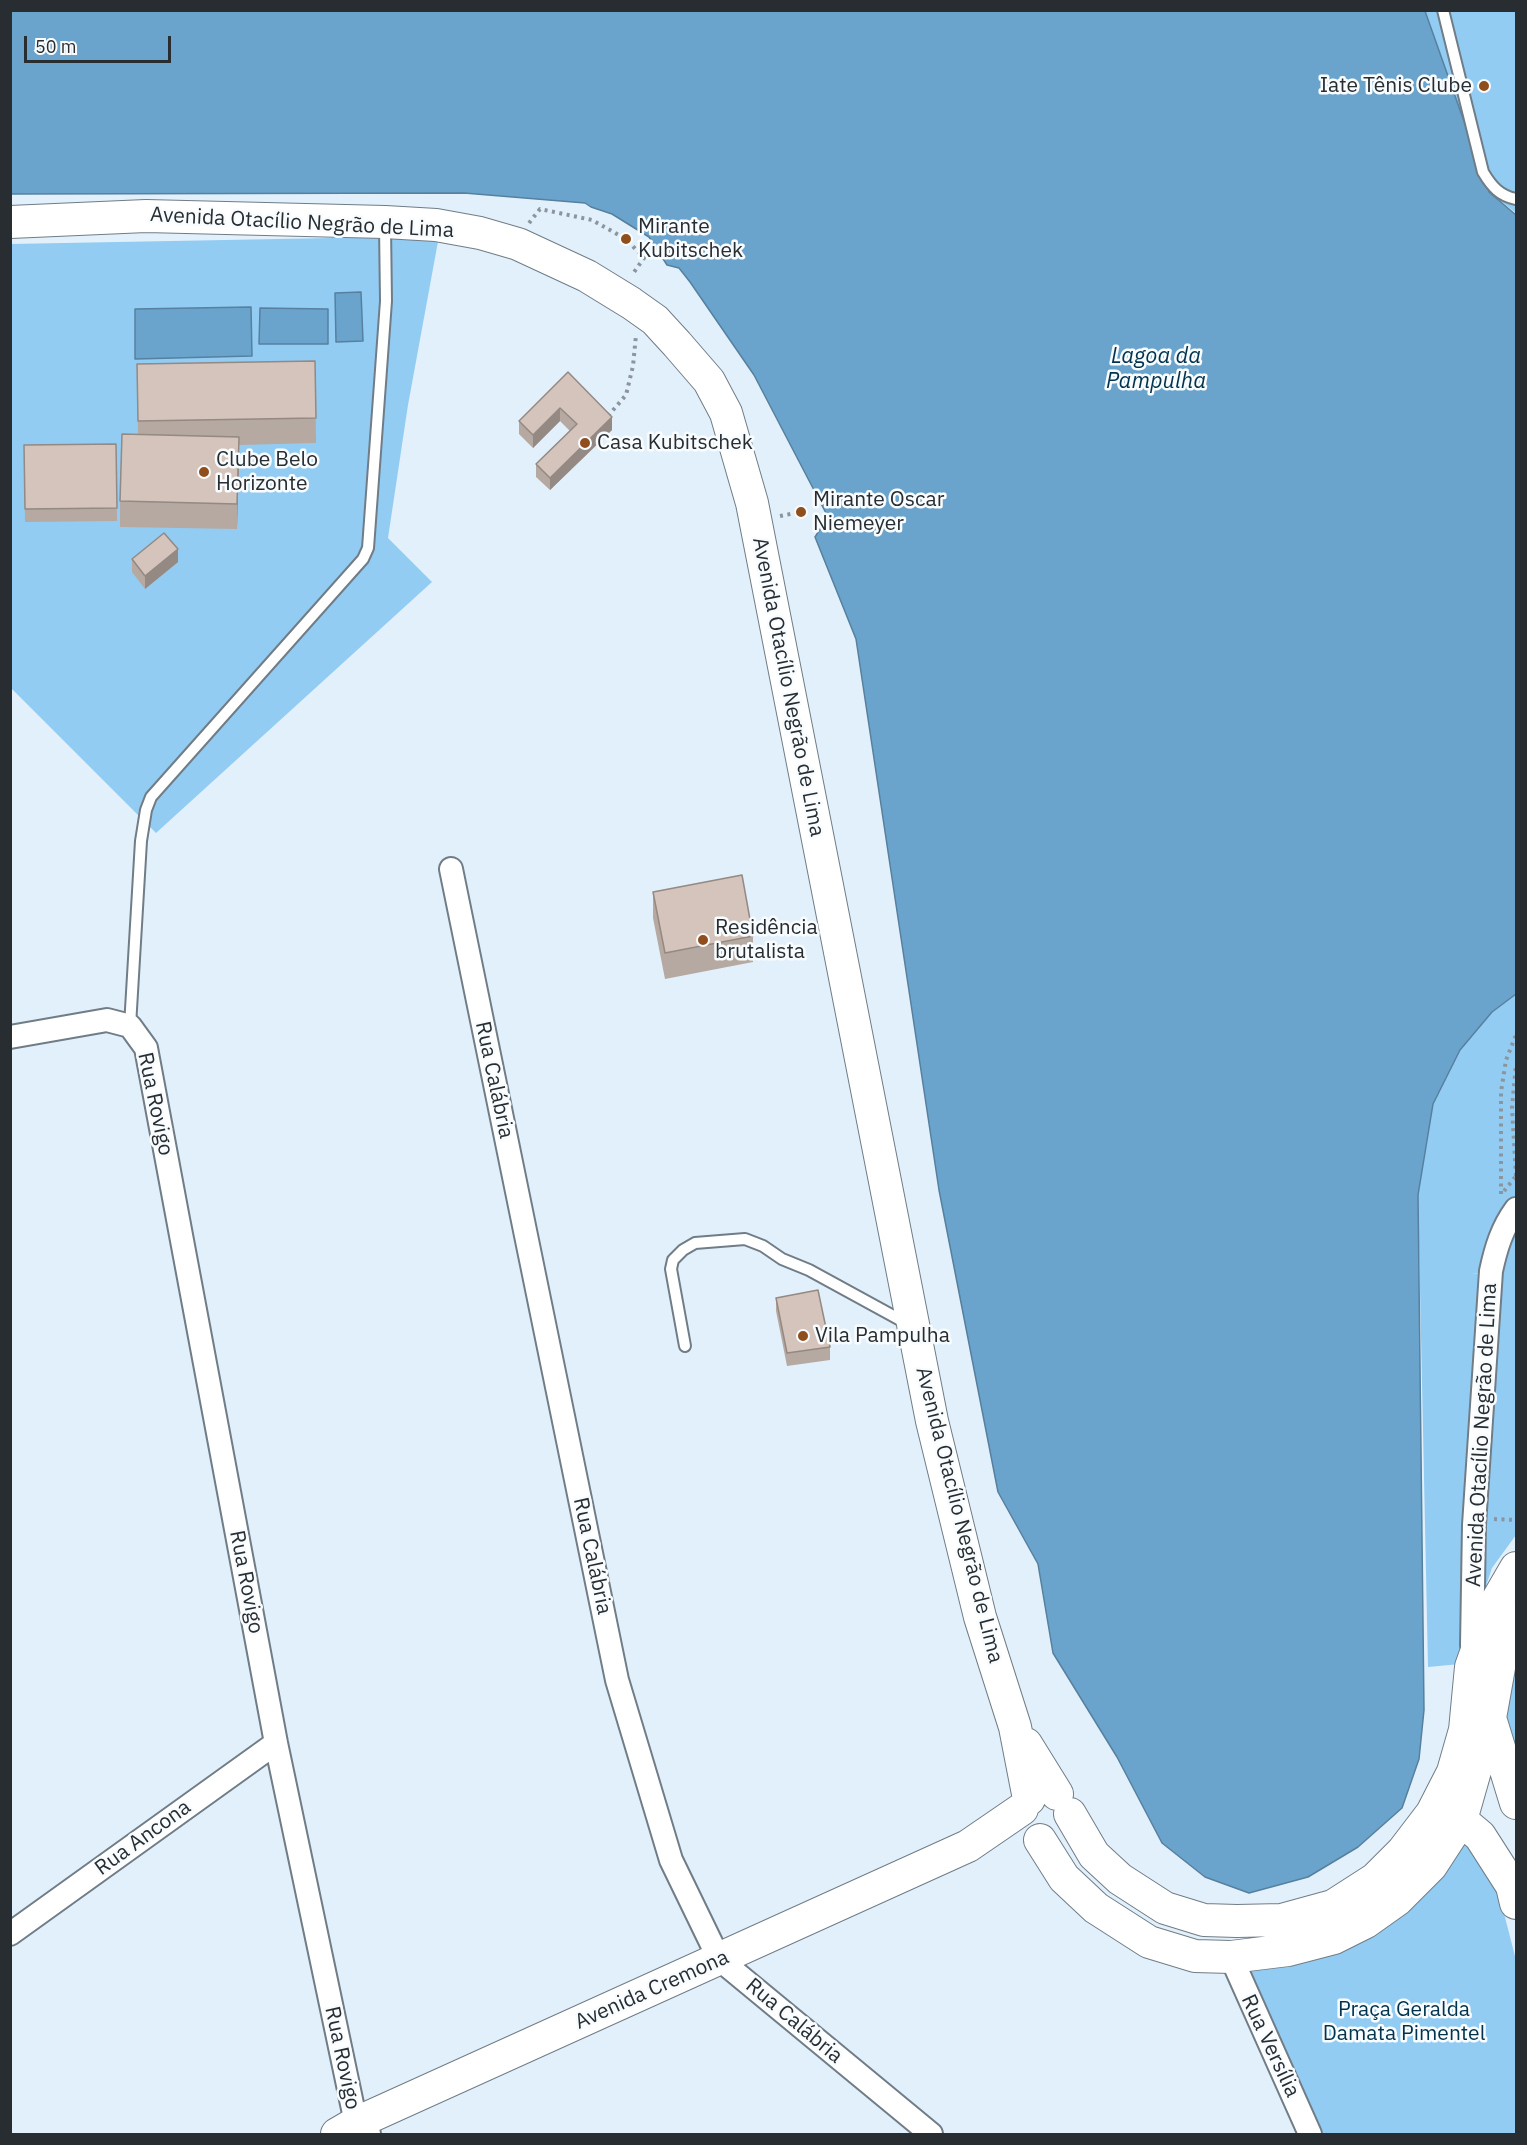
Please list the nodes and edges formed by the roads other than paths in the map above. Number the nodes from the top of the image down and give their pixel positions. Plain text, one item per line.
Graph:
1 (1443, 10) edge
2 (1516, 199) edge
3 (10, 222) edge
4 (385, 222) junction
5 (450, 869) dead end
6 (130, 1026) junction
7 (10, 1037) edge
8 (1509, 1202) edge
9 (913, 1328) junction
10 (685, 1346) dead end
11 (1516, 1568) edge
12 (1516, 1618) edge
13 (1471, 1667) junction
14 (1490, 1718) junction
15 (276, 1743) junction
16 (1444, 1789) junction
17 (1516, 1801) edge
18 (1042, 1815) junction
19 (1470, 1828) junction
20 (1516, 1903) edge
21 (10, 1934) edge
22 (1231, 1957) junction
23 (719, 1959) junction
24 (354, 2131) edge
25 (932, 2134) edge
26 (1310, 2134) edge

1 - 2 lane
3 - 4 street, Avenida Otacílio Negrão de Lima
4 - 6 lane
4 - 9 street, Avenida Otacílio Negrão de Lima
5 - 23 street, Rua Calábria
6 - 7 street
6 - 15 street, Rua Rovigo
8 - 13 street, Avenida Otacílio Negrão de Lima
9 - 10 lane
9 - 18 street, Avenida Otacílio Negrão de Lima
11 - 13 street, Avenida Otacílio Negrão de Lima
12 - 14 street, Avenida Otacílio Negrão de Lima
13 - 16 street, Avenida Otacílio Negrão de Lima
14 - 17 street
14 - 19 street, Avenida Otacílio Negrão de Lima
15 - 21 street, Rua Ancona
15 - 24 street, Rua Rovigo
16 - 18 street, Avenida Otacílio Negrão de Lima
16 - 19 street
17 - 19 street
18 - 22 street, Avenida Otacílio Negrão de Lima
18 - 23 street, Avenida Cremona
19 - 20 street
19 - 22 street, Avenida Otacílio Negrão de Lima
22 - 26 street, Rua Versília
23 - 24 street, Avenida Cremona
23 - 25 street, Rua Calábria

